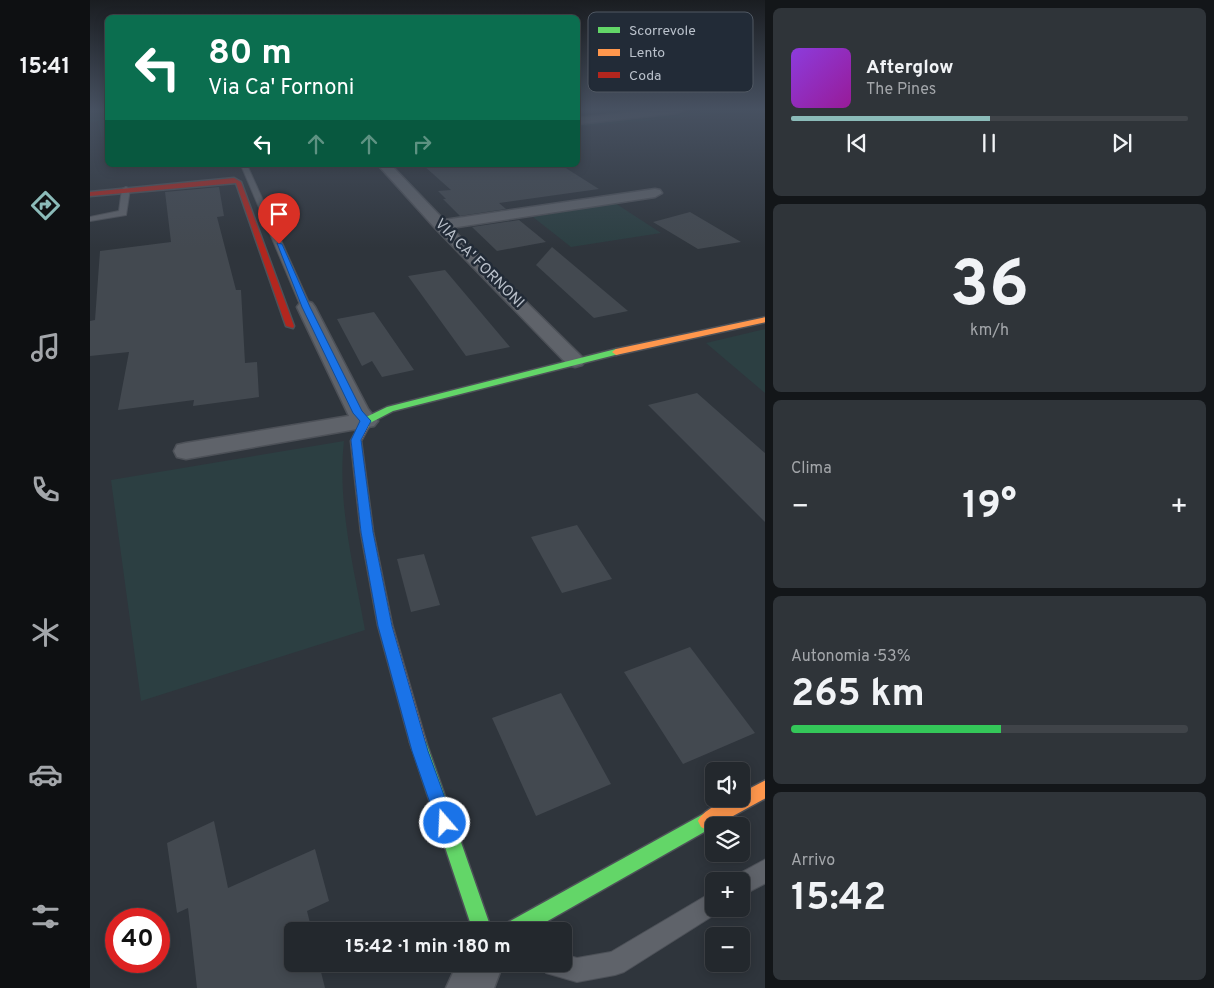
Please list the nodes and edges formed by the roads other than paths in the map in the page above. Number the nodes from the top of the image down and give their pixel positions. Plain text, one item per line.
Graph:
1 (245, 167) edge
2 (386, 167) edge
3 (126, 189) junction
4 (655, 193) dead end
5 (90, 194) edge
6 (90, 219) edge
7 (440, 225) junction
8 (306, 307) joint
9 (765, 319) edge
10 (290, 326) dead end
11 (575, 361) junction
12 (366, 421) junction
13 (186, 451) dead end
14 (765, 788) edge
15 (765, 870) edge
16 (750, 879) edge
17 (705, 908) edge
18 (480, 922) edge
19 (528, 922) edge
20 (572, 969) edge
21 (477, 972) edge
22 (470, 988) edge

1 - 8 lane
2 - 7 street, VIA CA' FORNONI
3 - 5 street
3 - 6 lane
3 - 10 street
4 - 7 street
7 - 11 street, VIA CA' FORNONI
8 - 12 street
9 - 11 street
11 - 12 street
12 - 13 street
12 - 18 street
14 - 19 street
15 - 16 lane
17 - 20 lane
21 - 22 street

